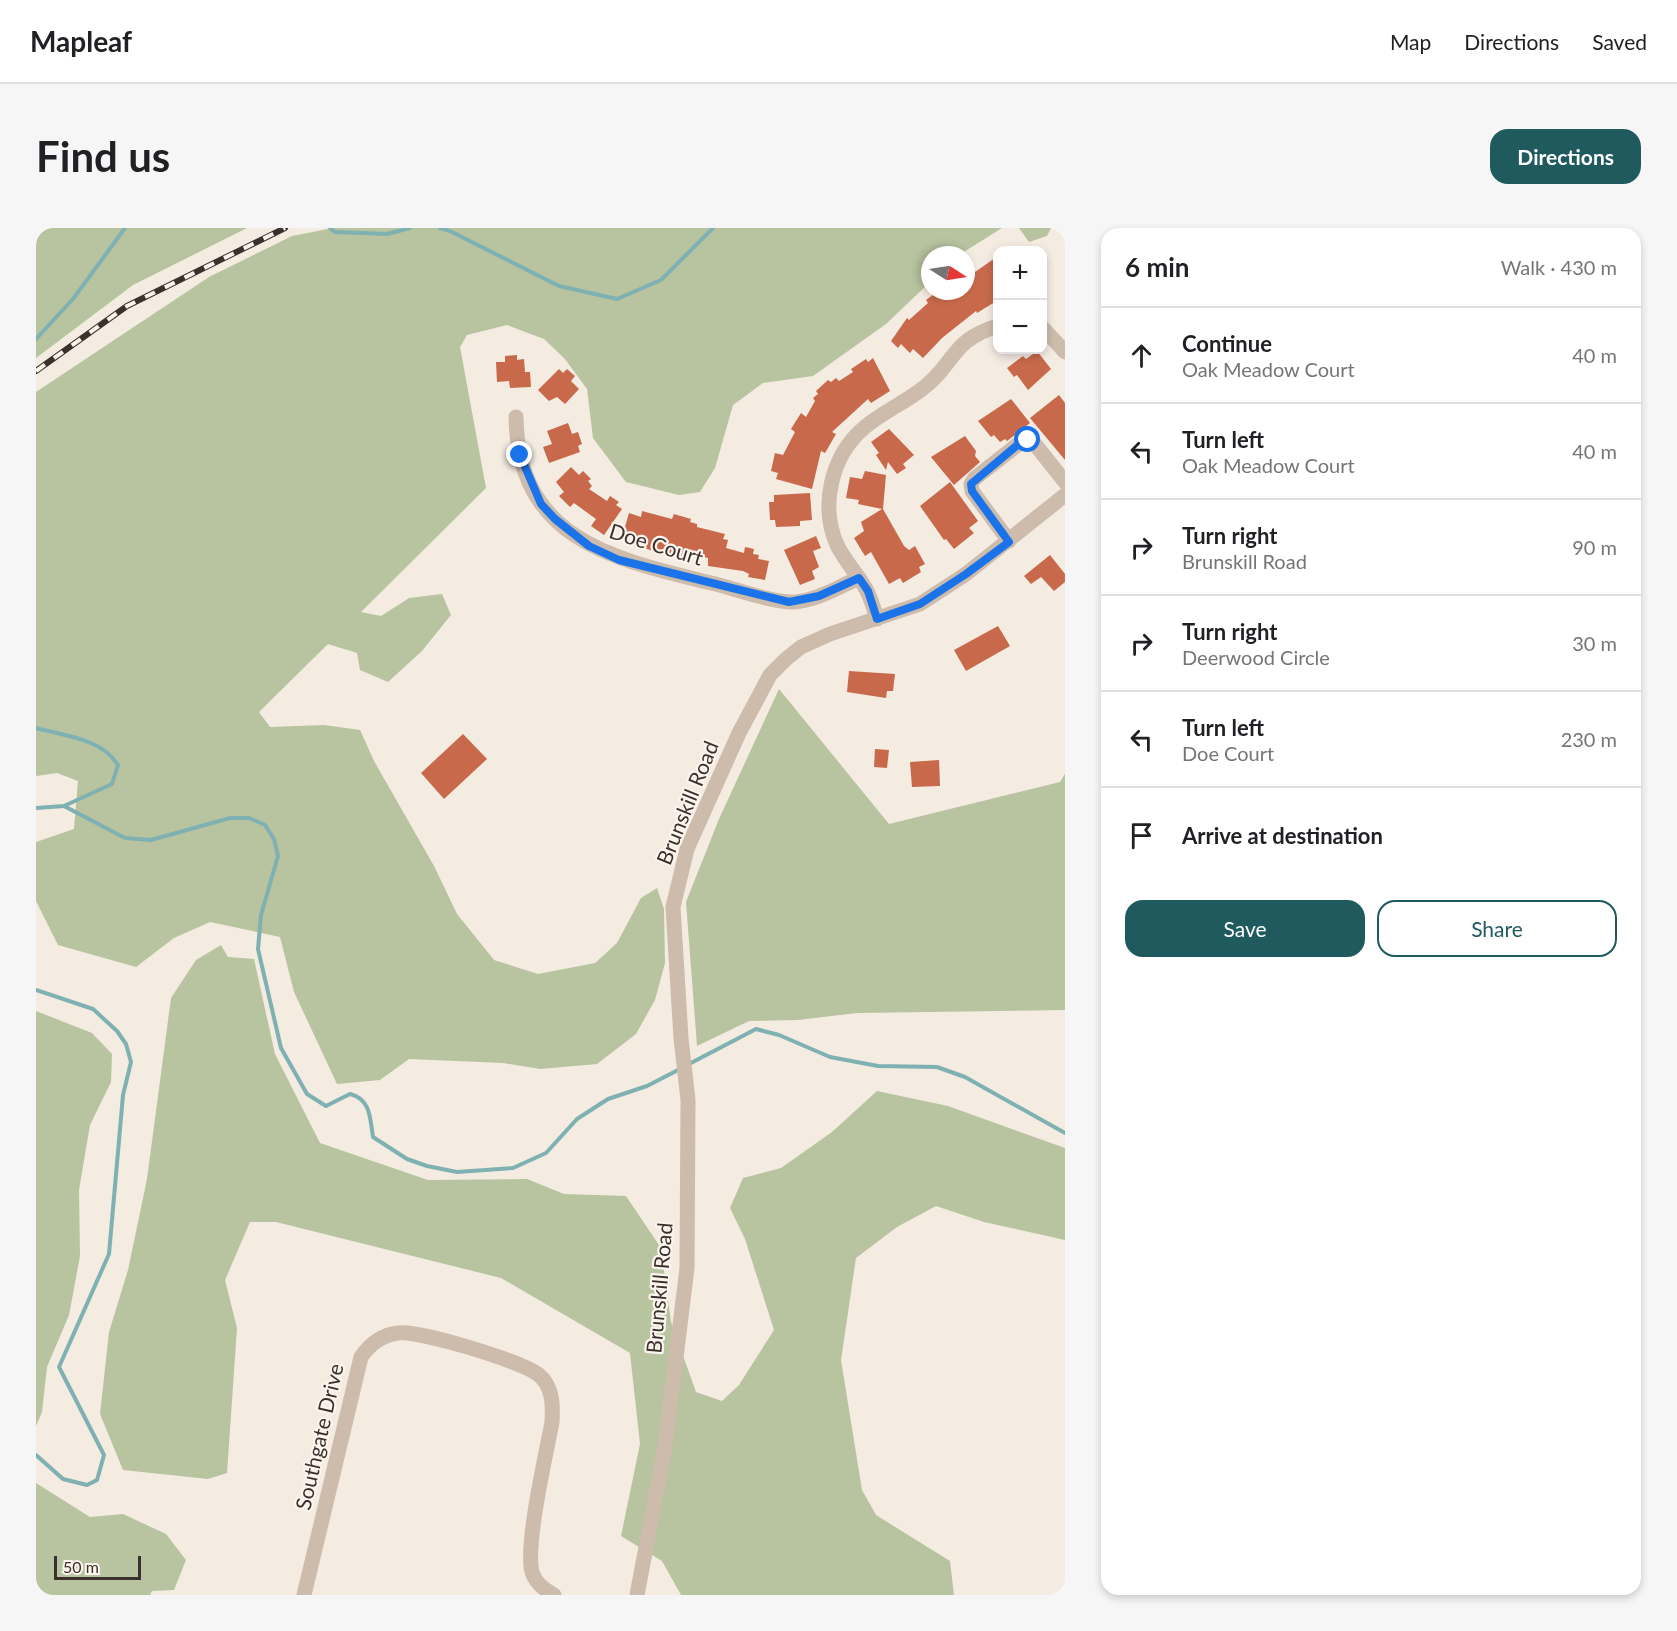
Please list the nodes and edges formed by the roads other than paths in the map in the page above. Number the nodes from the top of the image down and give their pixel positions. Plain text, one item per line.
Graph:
1 (993, 328) edge
2 (1047, 332) edge
3 (1065, 352) edge
4 (516, 417) dead end
5 (1065, 482) edge
6 (1065, 495) edge
7 (1009, 542) junction
8 (859, 578) junction
9 (877, 619) junction
10 (304, 1595) edge
11 (554, 1595) edge
12 (637, 1595) edge

1 - 8 street
2 - 3 street
4 - 8 street, Doe Court
5 - 7 street
6 - 7 street, Brunskill Road
7 - 9 street, Brunskill Road
8 - 9 street
9 - 12 street, Brunskill Road
10 - 11 street, Southgate Drive

